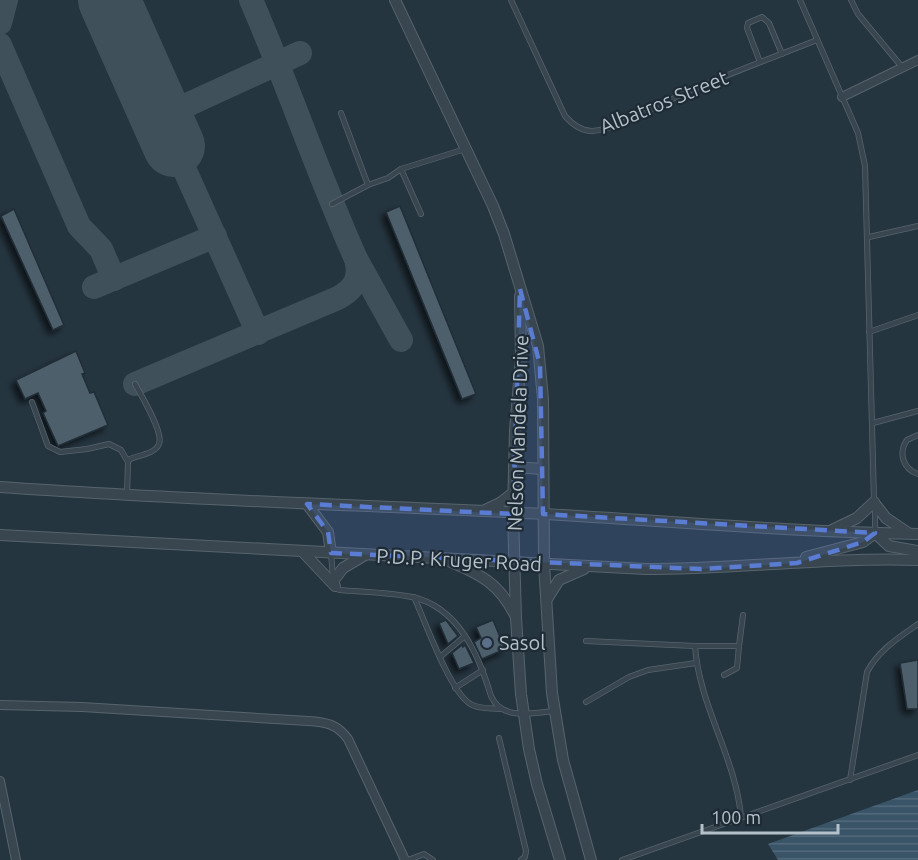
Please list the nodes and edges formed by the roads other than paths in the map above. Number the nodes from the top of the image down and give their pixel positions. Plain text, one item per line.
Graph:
1 (395, 0) edge
2 (512, 0) edge
3 (800, 0) edge
4 (851, 0) edge
5 (817, 40) junction
6 (782, 54) junction
7 (918, 60) edge
8 (760, 62) junction
9 (903, 68) junction
10 (842, 97) junction
11 (341, 113) dead end
12 (466, 149) junction
13 (401, 170) junction
14 (368, 185) junction
15 (332, 204) dead end
16 (421, 214) dead end
17 (918, 226) edge
18 (868, 237) junction
19 (520, 289) junction
20 (918, 315) edge
21 (869, 332) junction
22 (135, 384) dead end
23 (32, 402) dead end
24 (918, 411) edge
25 (873, 423) junction
26 (918, 435) edge
27 (128, 462) junction
28 (514, 468) junction
29 (543, 469) junction
30 (918, 474) edge
31 (0, 487) edge
32 (513, 493) junction
33 (127, 495) junction
34 (875, 503) junction
35 (308, 504) junction
36 (480, 512) junction
37 (513, 514) junction
38 (543, 514) junction
39 (826, 532) junction
40 (875, 533) junction
41 (914, 534) edge
42 (0, 535) edge
43 (918, 551) edge
44 (303, 552) junction
45 (331, 553) junction
46 (365, 555) junction
47 (446, 560) junction
48 (918, 560) edge
49 (516, 561) junction
50 (797, 562) junction
51 (544, 564) junction
52 (590, 567) junction
53 (334, 583) junction
54 (414, 597) junction
55 (546, 601) junction
56 (743, 615) dead end
57 (516, 618) junction
58 (918, 624) edge
59 (465, 636) junction
60 (586, 641) dead end
61 (694, 646) junction
62 (740, 646) junction
63 (440, 657) junction
64 (696, 663) junction
65 (483, 670) junction
66 (724, 675) dead end
67 (455, 687) junction
68 (586, 702) dead end
69 (0, 705) edge
70 (500, 710) junction
71 (554, 711) junction
72 (524, 714) junction
73 (499, 738) dead end
74 (918, 755) edge
75 (850, 780) junction
76 (0, 781) edge
77 (741, 817) junction
78 (4, 822) edge
79 (16, 860) edge
80 (407, 860) edge
81 (433, 860) edge
82 (521, 860) edge
83 (560, 860) edge
84 (591, 860) edge
85 (622, 860) edge

1 - 12 street, Nelson Mandela Drive
2 - 8 lane, Albatros Street
3 - 5 lane
4 - 9 lane
5 - 6 lane, Albatros Street
5 - 10 lane
6 - 8 lane, Albatros Street
6 - 8 lane
7 - 9 street
9 - 10 street
10 - 18 lane
11 - 14 lane
12 - 13 lane
12 - 19 street, Nelson Mandela Drive
13 - 14 lane
13 - 16 lane
14 - 15 lane
17 - 18 lane
18 - 21 lane
19 - 28 street, Nelson Mandela Drive
19 - 29 street, Nelson Mandela Drive
20 - 21 lane
21 - 25 lane
22 - 27 lane
23 - 27 lane
24 - 25 lane
25 - 34 lane
26 - 30 lane
27 - 33 lane
28 - 29 street
28 - 32 street, Nelson Mandela Drive
29 - 38 street, Nelson Mandela Drive
31 - 33 street
32 - 36 street
32 - 37 street, Nelson Mandela Drive
33 - 35 street
34 - 39 street
34 - 40 lane
34 - 41 street
35 - 36 street
35 - 45 street
36 - 37 street
37 - 38 street
37 - 49 street, Nelson Mandela Drive
38 - 39 street
38 - 51 street, Nelson Mandela Drive
39 - 40 street
40 - 41 street
40 - 43 street
40 - 50 street
42 - 44 street, P.D.P. Kruger Road
44 - 45 street, P.D.P. Kruger Road
44 - 53 street
45 - 46 street, P.D.P. Kruger Road
45 - 53 lane
46 - 47 street, P.D.P. Kruger Road
46 - 53 street
47 - 49 street, P.D.P. Kruger Road
47 - 57 street
48 - 50 street, P.D.P. Kruger Road
49 - 51 street, P.D.P. Kruger Road
49 - 57 street, Nelson Mandela Drive
50 - 52 street, P.D.P. Kruger Road
51 - 52 street, P.D.P. Kruger Road
51 - 55 street, Nelson Mandela Drive
52 - 55 street
53 - 54 lane
54 - 59 lane
54 - 63 lane
55 - 71 street, Nelson Mandela Drive
56 - 62 lane
57 - 72 street, Nelson Mandela Drive
58 - 75 lane
59 - 63 lane
59 - 65 lane
60 - 61 lane
61 - 62 lane
61 - 64 lane
62 - 66 lane
63 - 67 lane
64 - 68 lane
64 - 77 lane
65 - 67 lane
65 - 70 lane
67 - 70 lane
69 - 80 street
70 - 72 lane
71 - 72 lane
71 - 84 street, Nelson Mandela Drive
72 - 83 street, Nelson Mandela Drive
73 - 82 lane
74 - 75 lane
75 - 77 lane
76 - 78 street
77 - 85 lane
78 - 79 street
80 - 81 lane

